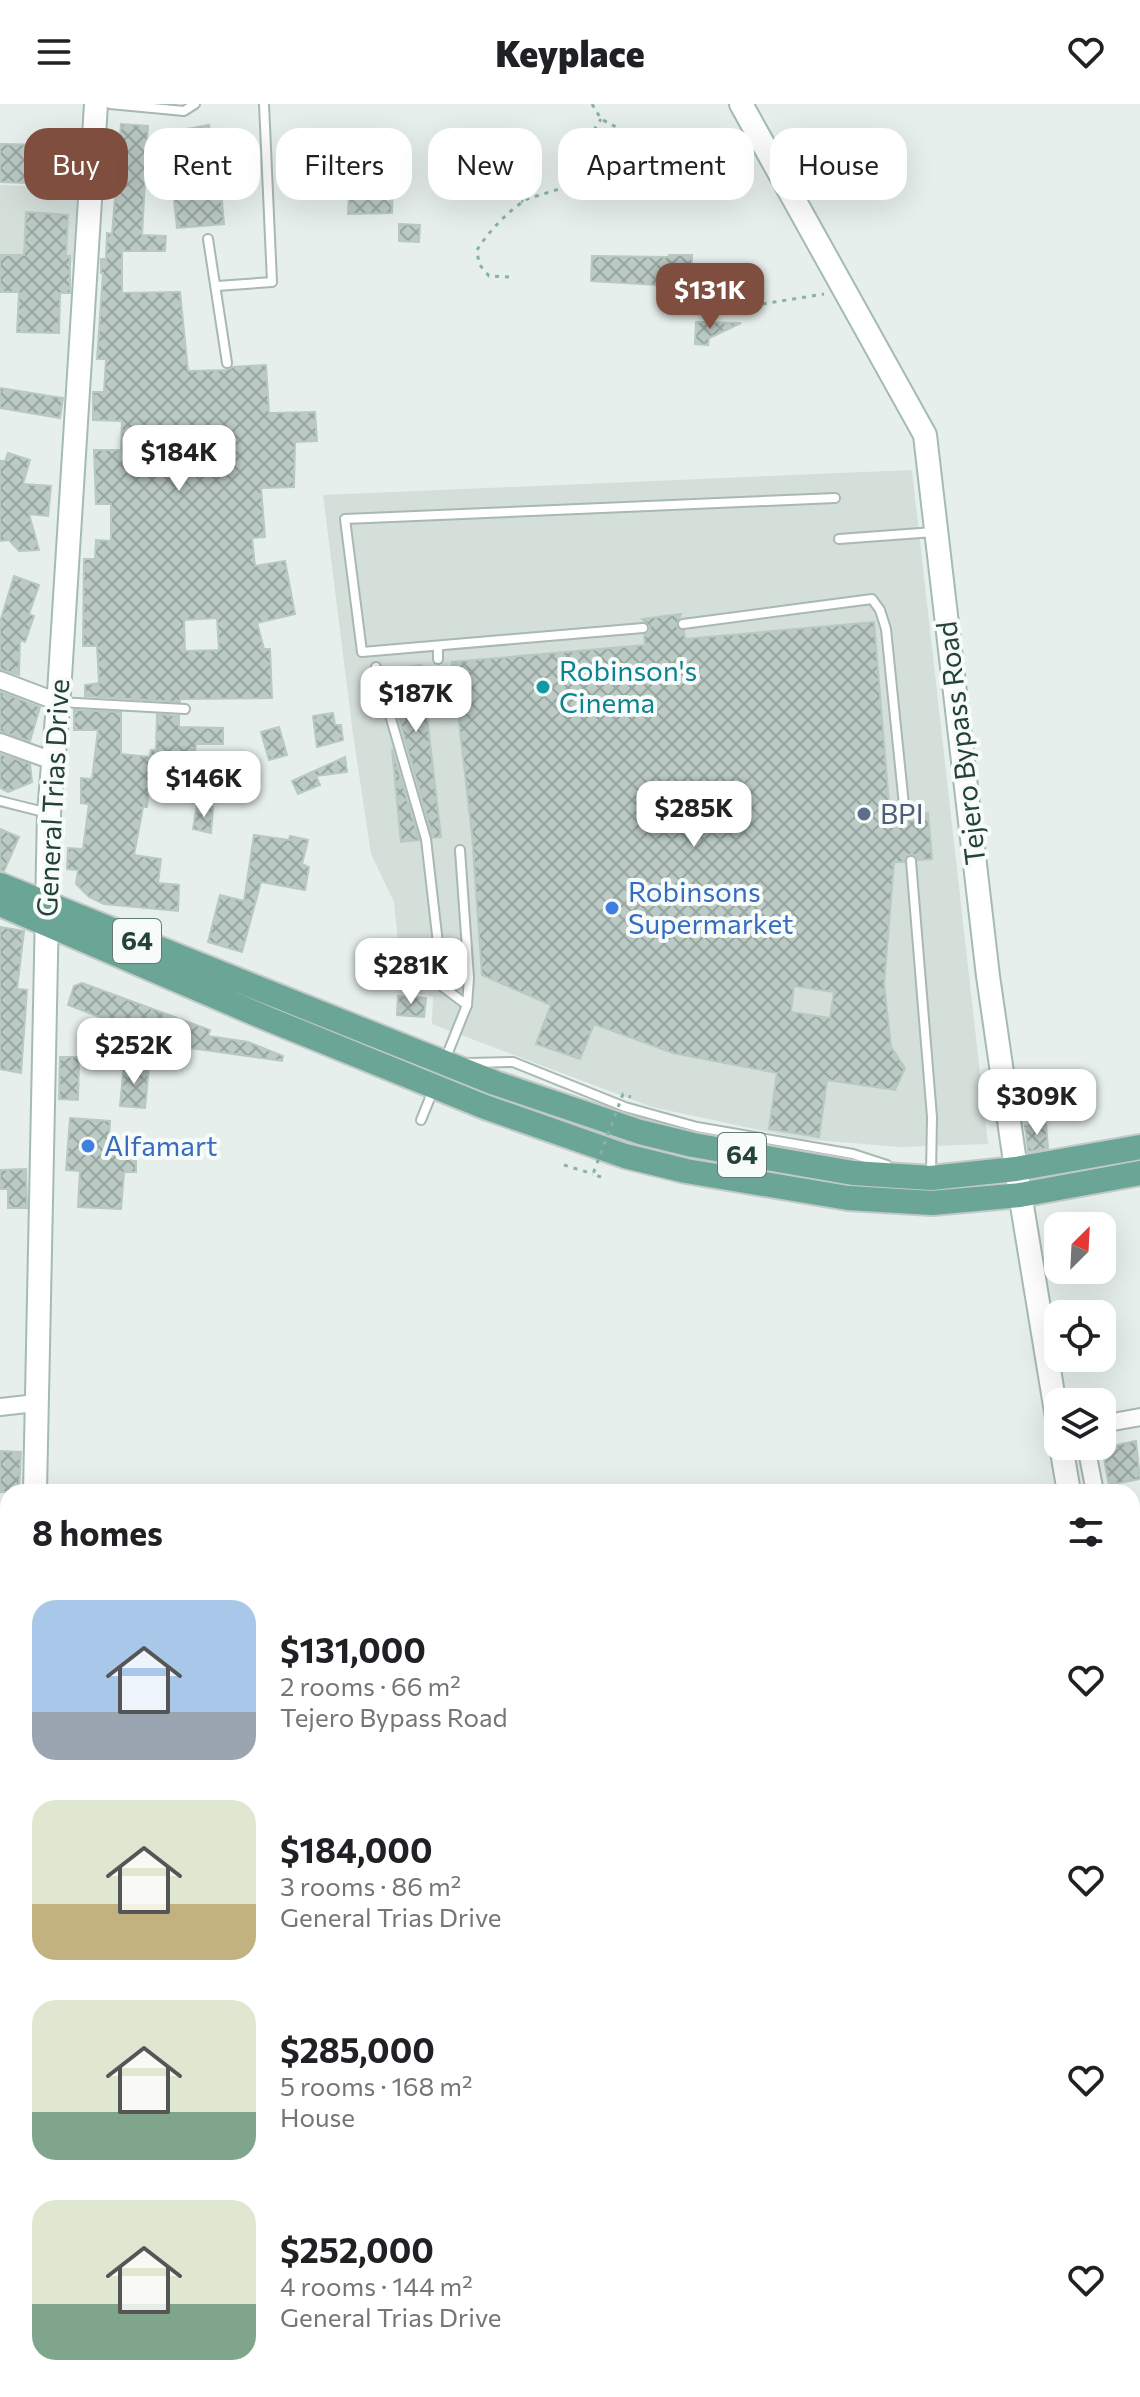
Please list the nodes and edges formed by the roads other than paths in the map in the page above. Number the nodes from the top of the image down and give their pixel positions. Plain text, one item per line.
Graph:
1 (96, 104) edge
2 (110, 104) edge
3 (194, 104) edge
4 (264, 104) edge
5 (745, 112) edge
6 (208, 239) dead end
7 (217, 286) junction
8 (227, 363) dead end
9 (835, 498) dead end
10 (936, 532) junction
11 (839, 539) dead end
12 (683, 624) dead end
13 (643, 628) dead end
14 (438, 646) junction
15 (438, 659) dead end
16 (376, 667) dead end
17 (0, 680) edge
18 (58, 702) junction
19 (185, 709) dead end
20 (0, 742) edge
21 (53, 761) junction
22 (0, 801) edge
23 (49, 813) junction
24 (905, 815) dead end
25 (460, 850) dead end
26 (911, 861) dead end
27 (0, 885) edge
28 (0, 904) edge
29 (46, 914) junction
30 (467, 1005) junction
31 (444, 1063) junction
32 (434, 1087) junction
33 (421, 1120) dead end
34 (1140, 1147) edge
35 (1016, 1169) junction
36 (1140, 1173) edge
37 (931, 1178) junction
38 (1020, 1195) junction
39 (1052, 1388) edge
40 (36, 1403) junction
41 (0, 1407) edge
42 (1140, 1417) edge
43 (1116, 1421) edge
44 (1063, 1460) edge
45 (1089, 1460) edge
46 (35, 1484) edge
47 (1068, 1484) edge
48 (1093, 1484) edge

1 - 18 street, General Trias Drive
2 - 3 lane
4 - 7 lane
5 - 10 street, Tejero Bypass Road
6 - 7 lane
7 - 8 lane
9 - 14 lane
10 - 11 lane
10 - 35 street, Tejero Bypass Road
12 - 24 lane
13 - 14 lane
14 - 15 lane
16 - 30 lane
17 - 18 street
18 - 19 lane
18 - 21 street, General Trias Drive
20 - 21 street
21 - 23 street, General Trias Drive
22 - 23 lane
23 - 29 street, General Trias Drive
25 - 30 lane
26 - 37 lane
27 - 29 main road, 64
28 - 29 main road, 64
29 - 31 main road, 64
29 - 32 main road, 64
29 - 40 street, General Trias Drive
30 - 31 lane
31 - 32 lane
31 - 37 main road, 64
32 - 33 lane
32 - 38 main road, 64
34 - 35 main road, 64
35 - 37 main road, 64
35 - 38 street, Tejero Bypass Road
36 - 38 main road, 64
38 - 39 street, Tejero Bypass Road
40 - 41 street
40 - 46 street, General Trias Drive
42 - 43 street
44 - 47 street
45 - 48 street

